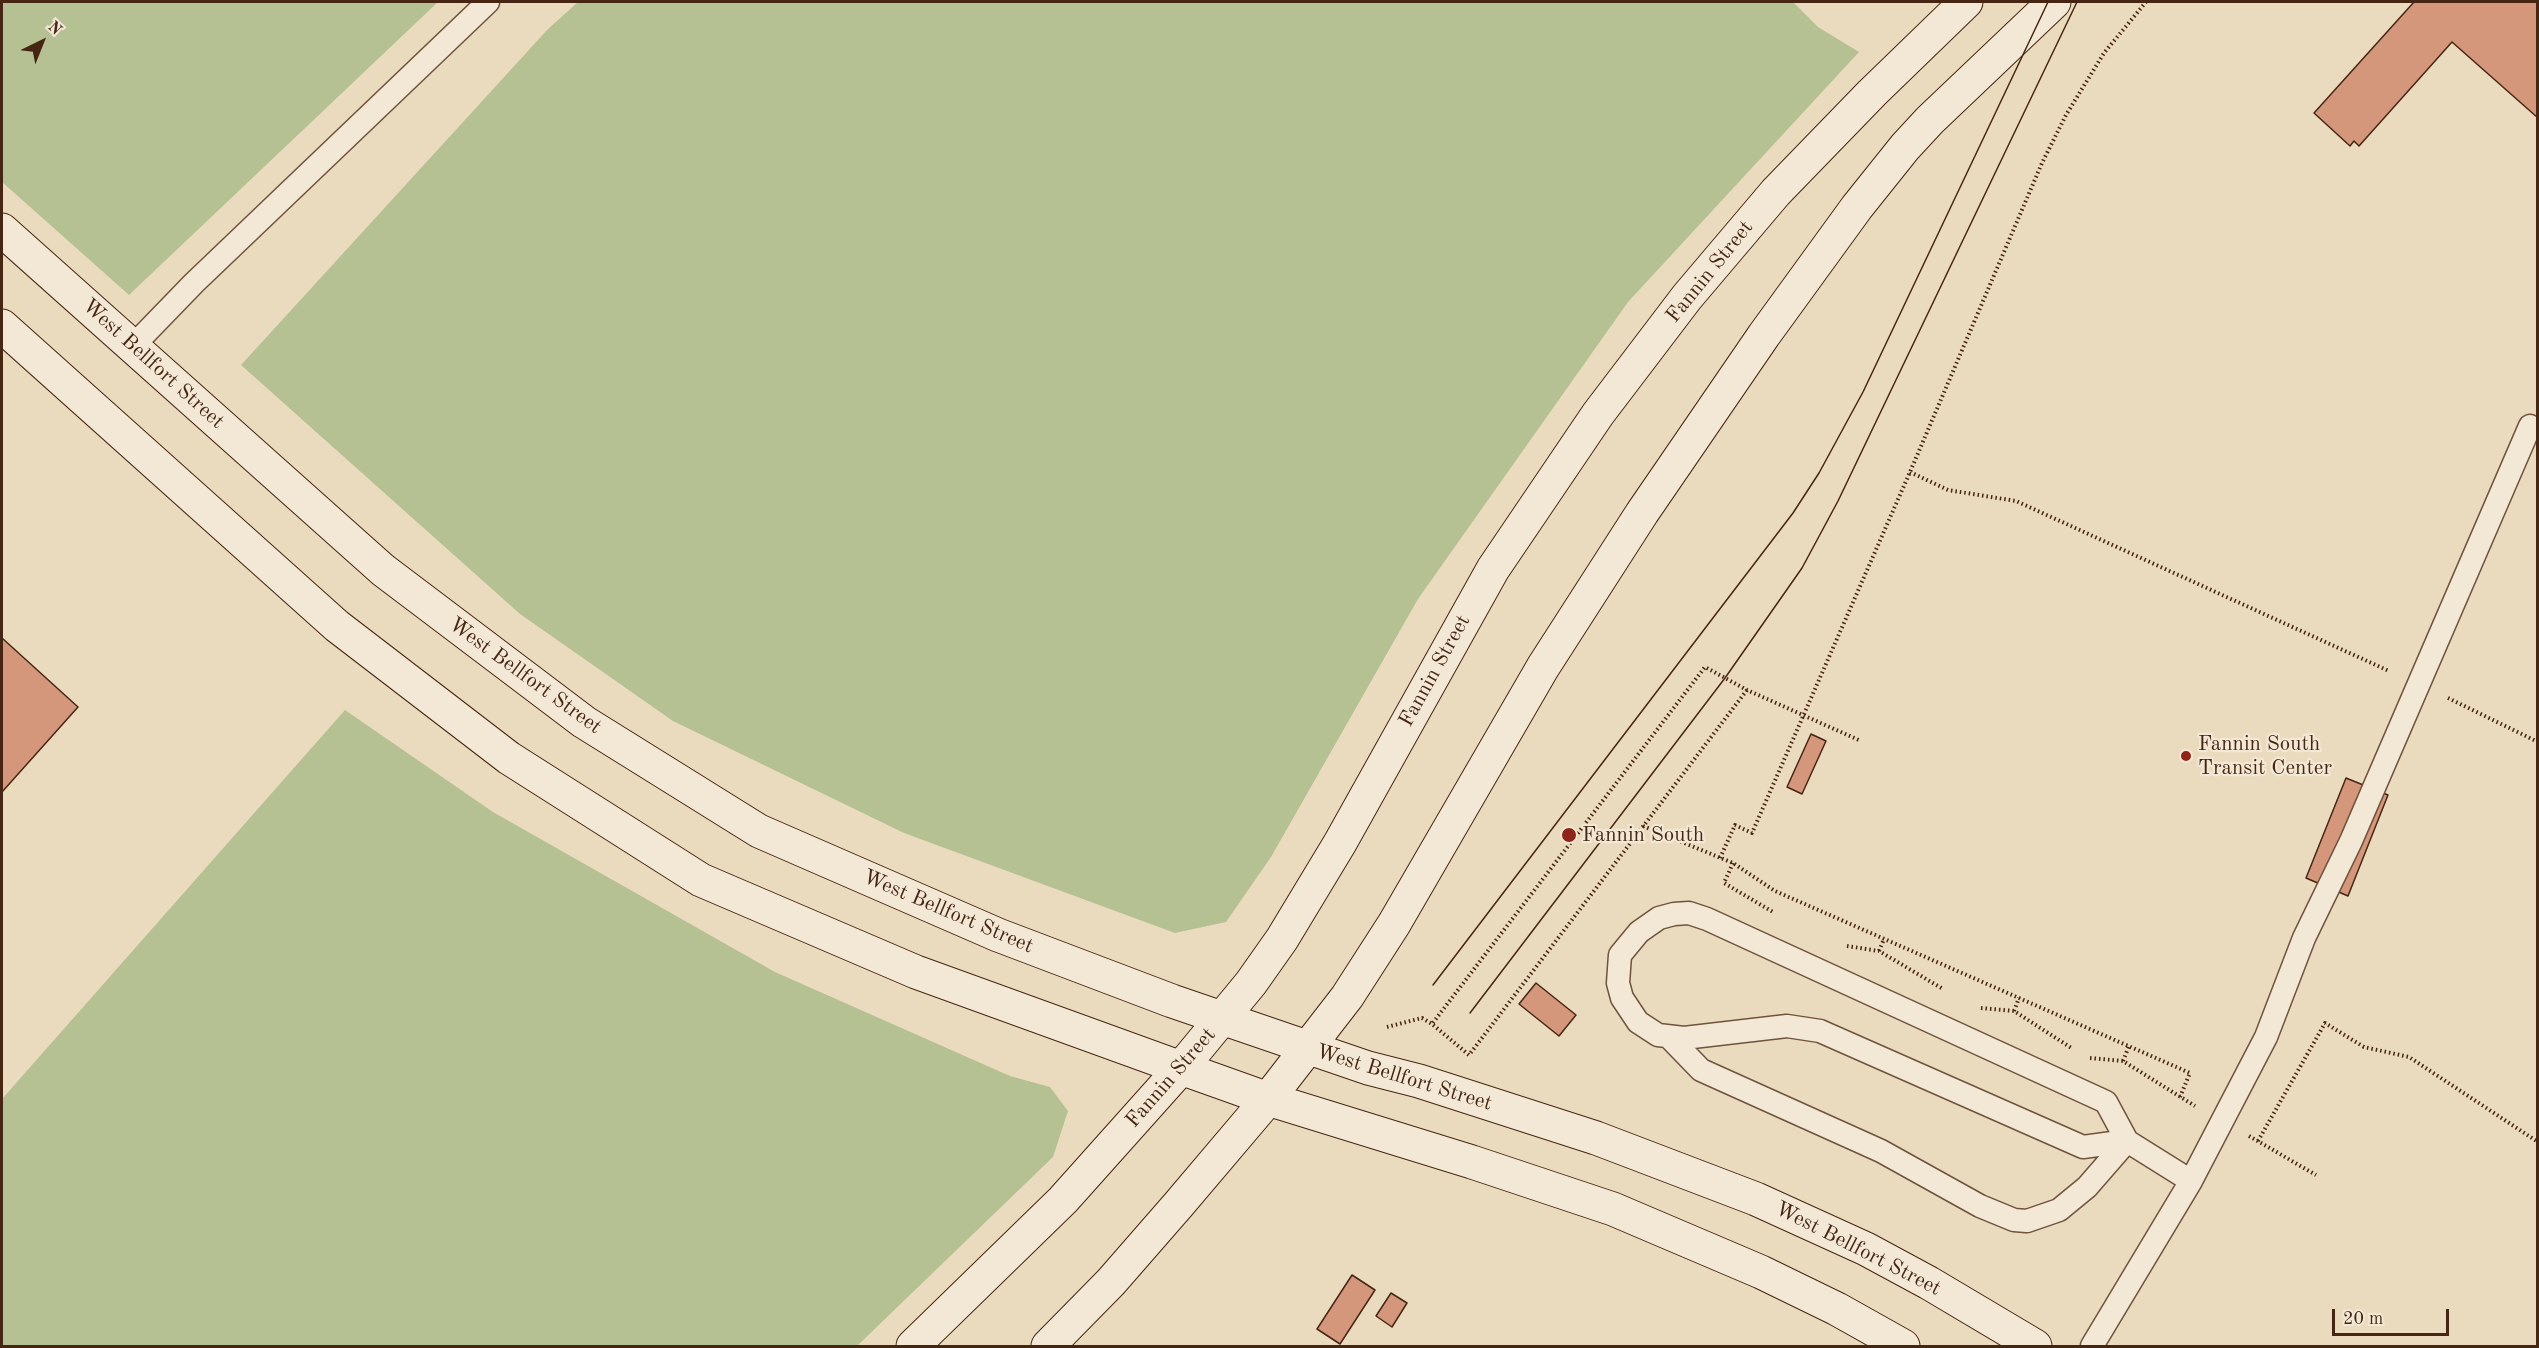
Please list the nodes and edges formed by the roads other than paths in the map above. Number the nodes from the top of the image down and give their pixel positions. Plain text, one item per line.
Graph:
1 (488, 2) edge
2 (1966, 2) edge
3 (2054, 2) edge
4 (2, 230) edge
5 (2, 326) edge
6 (133, 346) junction
7 (2530, 426) dead end
8 (1222, 1019) junction
9 (1669, 1037) junction
10 (1309, 1048) junction
11 (1181, 1068) junction
12 (1268, 1099) junction
13 (2127, 1141) junction
14 (2191, 1181) junction
15 (913, 1347) edge
16 (1048, 1347) edge
17 (1903, 1347) edge
18 (2035, 1347) edge
19 (2092, 1347) edge

1 - 6 lane
2 - 8 main road, Fannin Street
3 - 10 main road
4 - 6 main road, West Bellfort Street
5 - 11 main road
6 - 8 main road, West Bellfort Street
7 - 14 lane
8 - 10 main road, West Bellfort Street
8 - 11 main road, Fannin Street
9 - 13 lane
9 - 13 lane
9 - 13 lane
10 - 12 main road
10 - 18 main road, West Bellfort Street
11 - 12 main road
11 - 15 main road, Fannin Street
12 - 16 main road
12 - 17 main road
13 - 14 lane
14 - 19 lane

